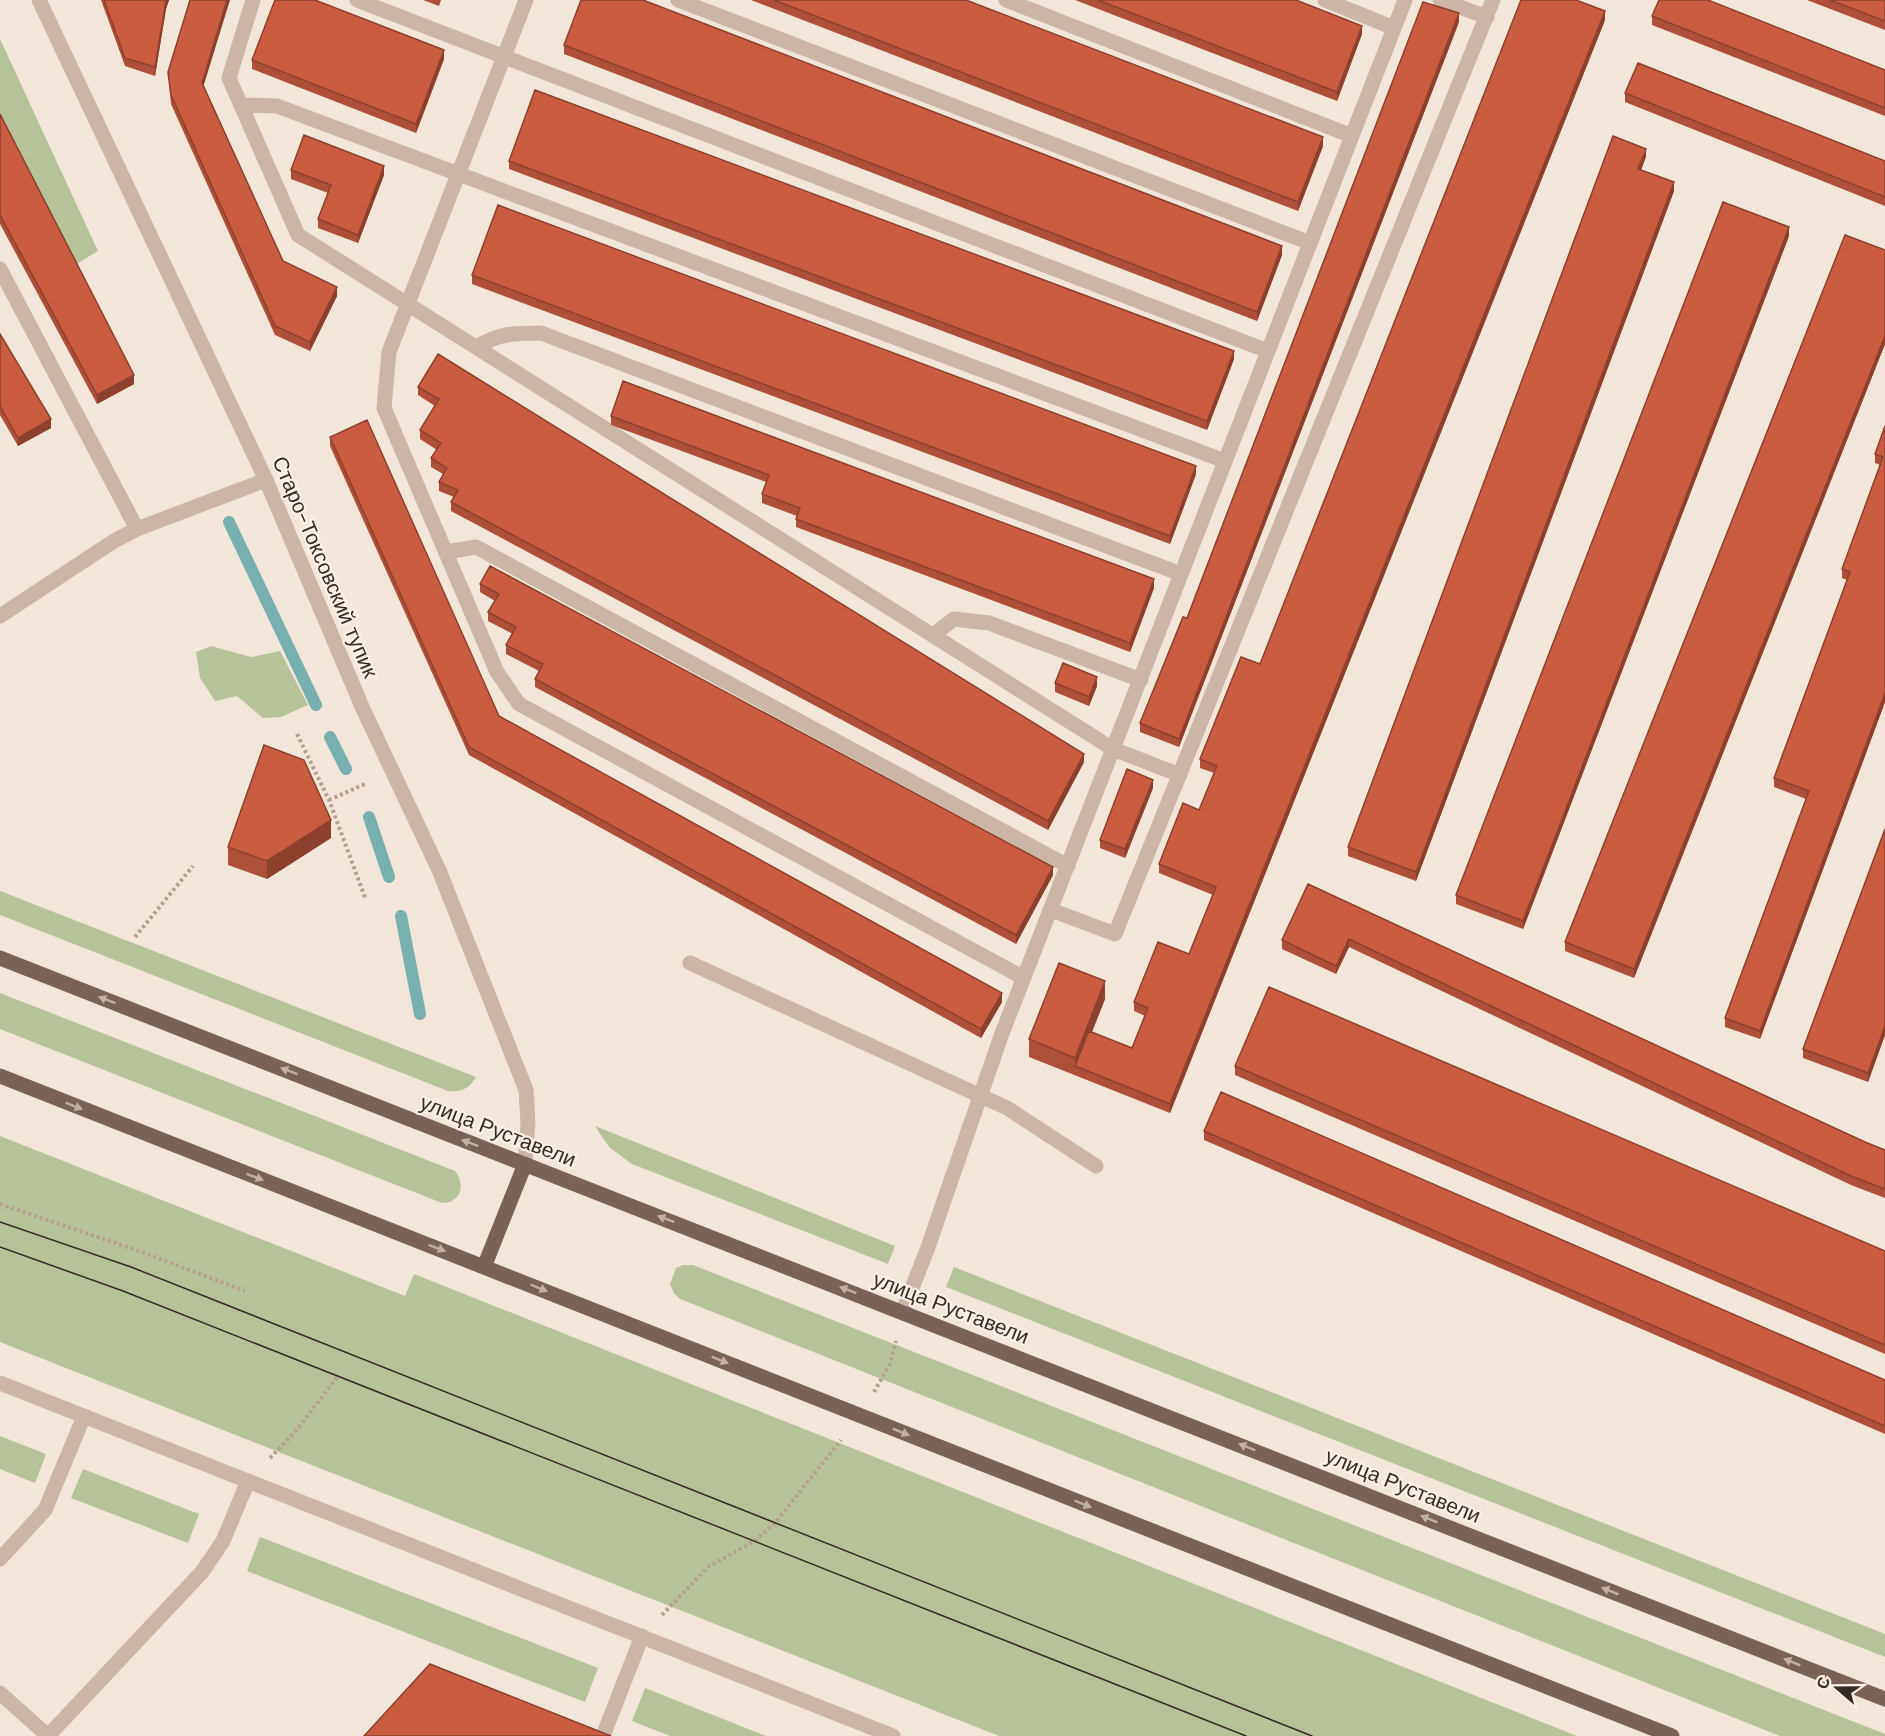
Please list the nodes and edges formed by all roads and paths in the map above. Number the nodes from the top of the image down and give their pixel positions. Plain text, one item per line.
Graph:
1 (39, 0) edge
2 (253, 0) edge
3 (357, 0) edge
4 (526, 0) edge
5 (678, 0) edge
6 (1006, 0) edge
7 (1325, 0) edge
8 (1404, 0) edge
9 (1440, 0) edge
10 (1494, 0) edge
11 (1487, 17) junction
12 (1394, 28) junction
13 (504, 57) junction
14 (241, 105) junction
15 (1352, 136) junction
16 (458, 174) junction
17 (1310, 243) junction
18 (0, 269) edge
19 (407, 304) junction
20 (476, 348) junction
21 (1268, 351) junction
22 (1225, 461) junction
23 (266, 480) junction
24 (137, 529) junction
25 (446, 552) junction
26 (1181, 574) junction
27 (0, 616) edge
28 (933, 636) junction
29 (1141, 680) junction
30 (297, 734) dead end
31 (1113, 749) junction
32 (392, 771) junction
33 (1180, 775) junction
34 (329, 800) junction
35 (1068, 866) junction
36 (193, 867) dead end
37 (366, 900) dead end
38 (1051, 910) junction
39 (135, 937) dead end
40 (0, 958) edge
41 (690, 963) dead end
42 (1024, 978) junction
43 (0, 1076) edge
44 (980, 1096) junction
45 (525, 1164) junction
46 (1096, 1166) dead end
47 (0, 1204) edge
48 (484, 1267) junction
49 (245, 1291) dead end
50 (903, 1311) junction
51 (338, 1376) dead end
52 (0, 1383) edge
53 (84, 1416) junction
54 (860, 1416) junction
55 (248, 1480) junction
56 (0, 1559) edge
57 (642, 1636) junction
58 (0, 1693) edge
59 (1885, 1699) edge
60 (48, 1736) edge
61 (603, 1736) edge
62 (893, 1736) edge
63 (1672, 1736) edge

1 - 23 street, Старо-Токсовский тупик
2 - 14 street
3 - 13 street
4 - 13 street
5 - 17 street
6 - 15 street
7 - 12 street
8 - 12 street
9 - 11 street
10 - 11 street
11 - 33 street
12 - 15 street
13 - 16 street
13 - 21 street
14 - 16 street
14 - 19 street
15 - 17 street
16 - 19 street
16 - 22 street
17 - 21 street
18 - 24 street
19 - 20 street
19 - 25 street
20 - 26 street
20 - 28 street
21 - 22 street
22 - 26 street
23 - 24 street
23 - 32 street, Старо-Токсовский тупик
24 - 27 street
25 - 35 street
25 - 42 street
26 - 29 street
28 - 29 street
28 - 31 street
29 - 31 street
30 - 34 path
31 - 33 street
31 - 35 street
32 - 34 path
32 - 45 street, Старо-Токсовский тупик
33 - 38 street
34 - 37 path
35 - 38 street
36 - 39 path
38 - 42 street
45 -> 40 main road, улица Руставели
41 - 44 street
42 - 44 street
43 -> 48 main road
44 - 46 street
44 - 50 street
45 - 48 main road
50 -> 45 main road, улица Руставели
47 - 49 path
48 -> 54 main road
50 - 54 path
59 -> 50 main road, улица Руставели
51 - 55 path
52 - 53 street
53 - 55 street
53 - 56 street
54 - 57 path
54 -> 63 main road
55 - 57 street
55 - 60 street
57 - 61 street
57 - 62 street
58 - 60 street

